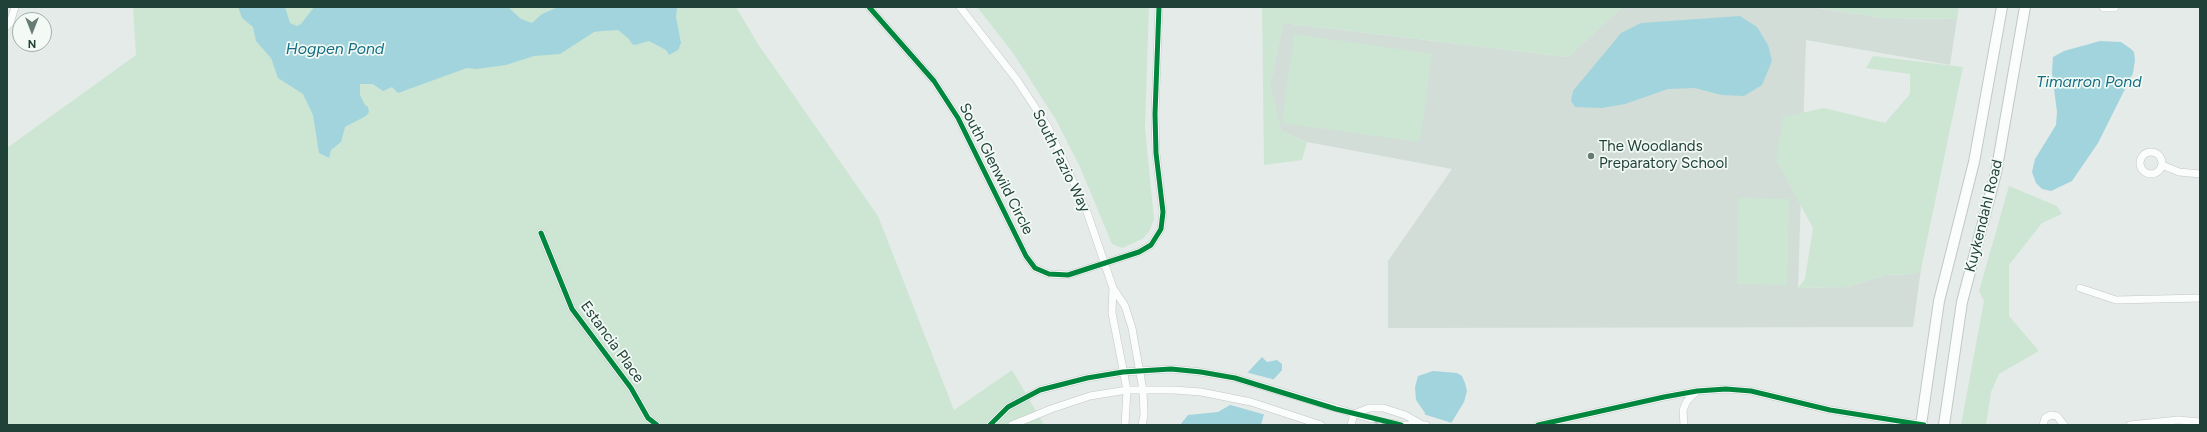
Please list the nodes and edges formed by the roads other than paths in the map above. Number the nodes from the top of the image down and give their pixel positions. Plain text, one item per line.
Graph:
1 (16, 7) edge
2 (870, 7) edge
3 (960, 7) edge
4 (1159, 7) edge
5 (2002, 7) edge
6 (2025, 7) edge
7 (2104, 7) edge
8 (2114, 7) edge
9 (7, 26) edge
10 (2162, 165) dead end
11 (2200, 174) edge
12 (541, 233) dead end
13 (1106, 263) junction
14 (1114, 288) junction
15 (2080, 288) dead end
16 (2200, 298) edge
17 (1141, 370) junction
18 (1123, 372) junction
19 (1127, 390) junction
20 (1143, 390) junction
21 (1697, 391) junction
22 (1354, 414) junction
23 (1372, 419) tunnel mouth
24 (648, 422) edge
25 (2200, 422) edge
26 (1389, 423) dead end
27 (1424, 424) edge
28 (657, 425) edge
29 (990, 425) edge
30 (1012, 425) edge
31 (1125, 425) edge
32 (1142, 425) edge
33 (1321, 425) edge
34 (1351, 425) edge
35 (1401, 425) edge
36 (1406, 425) edge
37 (1538, 425) edge
38 (1684, 425) edge
39 (1921, 425) edge
40 (1924, 425) edge
41 (1944, 425) edge
42 (2042, 425) edge
43 (2064, 425) edge
44 (2130, 425) edge

1 - 9 street
2 - 13 street, South Glenwild Circle
3 - 13 street, South Fazio Way
4 - 13 street
5 - 39 main road, Kuykendahl Road
6 - 41 main road, Kuykendahl Road
7 - 8 street
10 - 11 street
12 - 24 street, Estancia Place
13 - 14 street, South Fazio Way
14 - 17 street, South Fazio Way
14 - 18 street, South Fazio Way
15 - 16 street
17 - 18 street
17 - 20 street, South Fazio Way
17 - 22 street
18 - 19 street, South Fazio Way
18 - 29 street
19 - 20 street
19 - 30 street
19 - 31 street, South Fazio Way
20 - 32 street, South Fazio Way
20 - 33 street
21 - 37 street
21 - 38 street
21 - 39 street
22 - 23 street
22 - 27 street
22 - 34 street
24 - 28 street, Estancia Place
25 - 44 street
26 - 35 street
27 - 36 street
39 - 40 street
42 - 43 street

